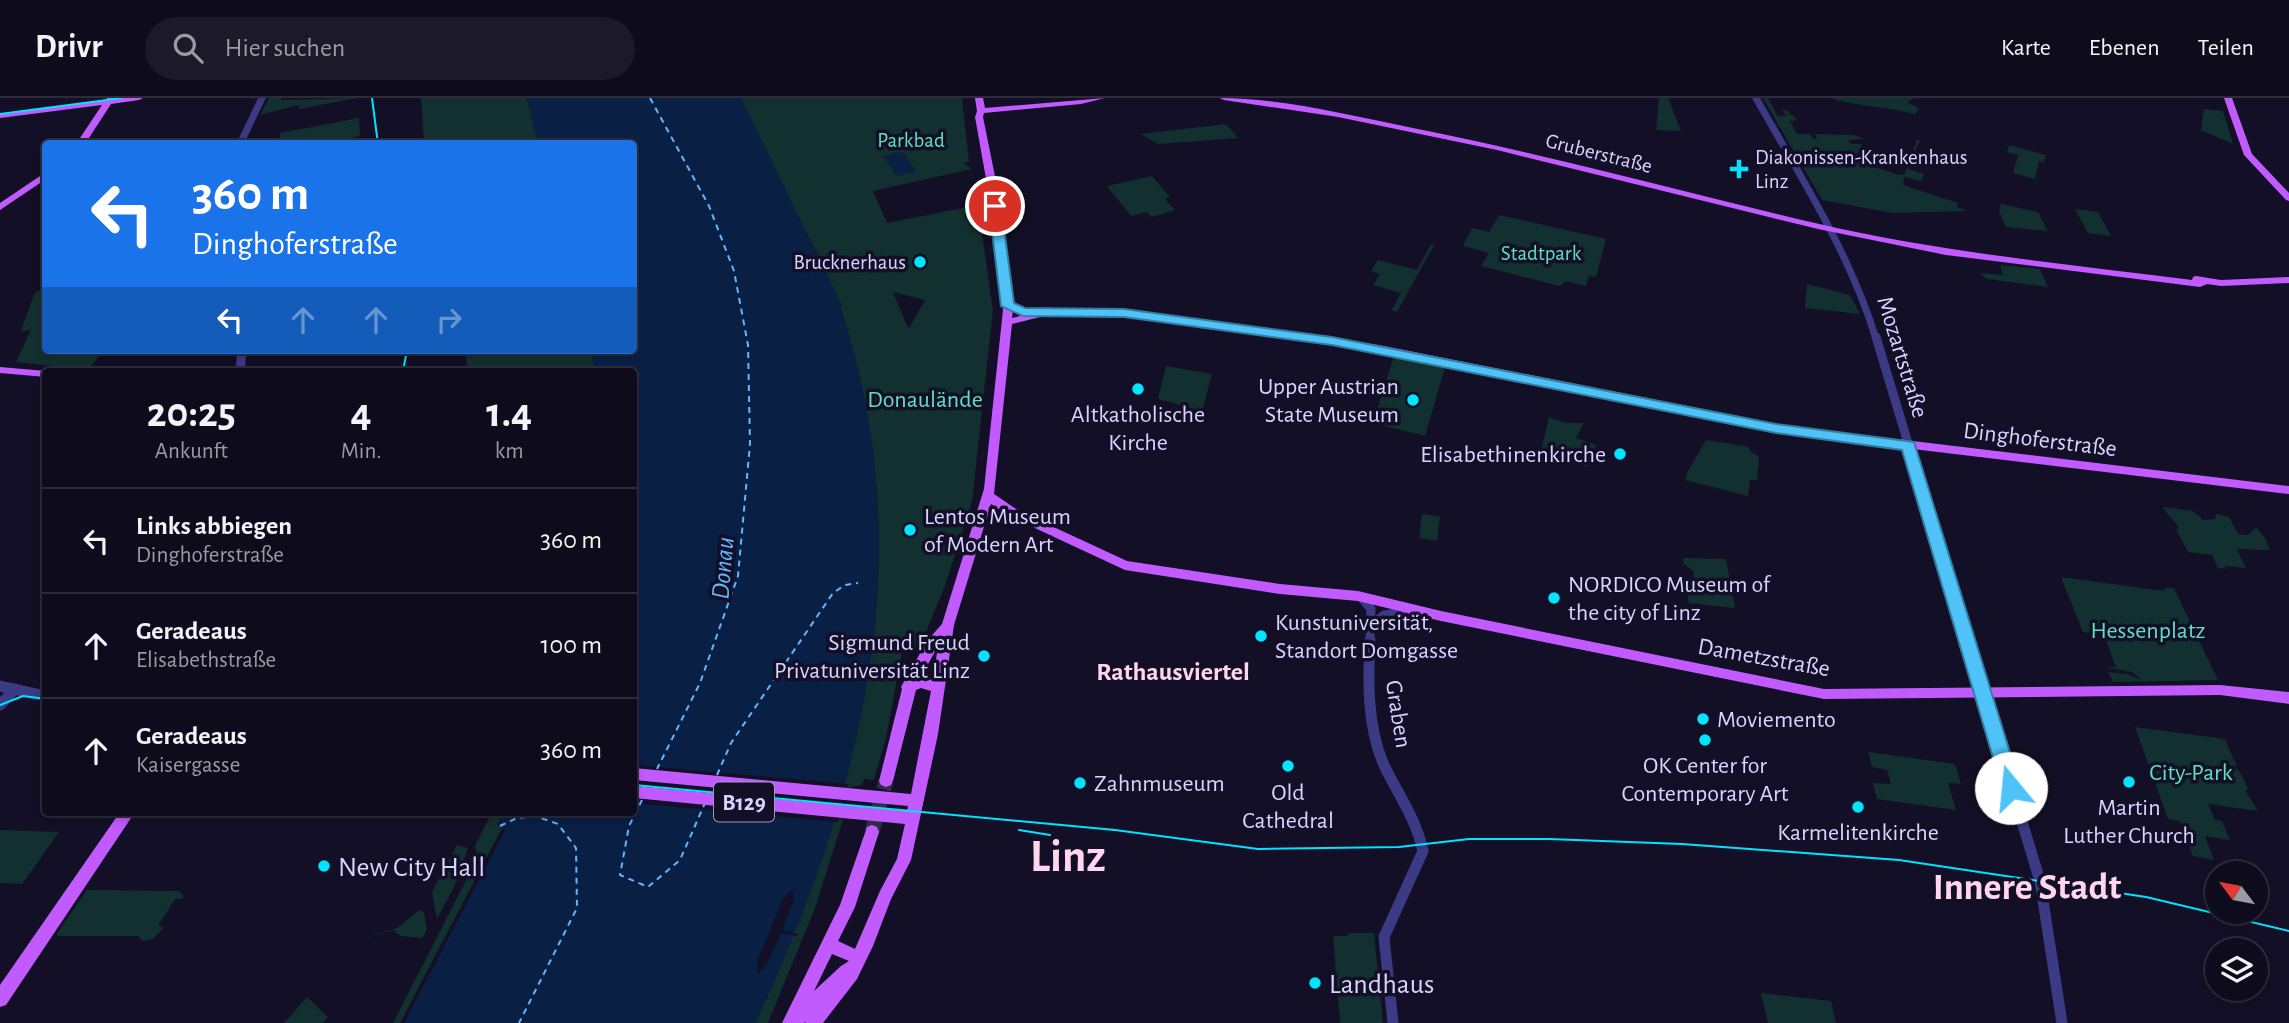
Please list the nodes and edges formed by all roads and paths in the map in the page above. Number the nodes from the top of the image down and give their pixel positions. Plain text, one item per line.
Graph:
1 (96, 98) edge
2 (139, 98) edge
3 (262, 98) edge
4 (1100, 98) edge
5 (1224, 98) edge
6 (1756, 98) edge
7 (2228, 98) edge
8 (110, 100) edge
9 (980, 105) edge
10 (0, 110) edge
11 (0, 116) edge
12 (83, 140) edge
13 (242, 140) edge
14 (42, 178) edge
15 (2289, 198) edge
16 (0, 207) edge
17 (1830, 228) junction
18 (2289, 280) edge
19 (2203, 282) joint
20 (2232, 282) joint
21 (1008, 306) junction
22 (1040, 314) junction
23 (1008, 322) junction
24 (1387, 350) joint
25 (0, 370) edge
26 (42, 374) edge
27 (1787, 430) joint
28 (1909, 445) junction
29 (2289, 490) edge
30 (988, 496) junction
31 (1015, 514) junction
32 (982, 519) junction
33 (1358, 596) junction
34 (1416, 610) junction
35 (948, 625) junction
36 (1371, 626) junction
37 (943, 649) junction
38 (919, 666) junction
39 (0, 686) edge
40 (908, 687) junction
41 (937, 687) junction
42 (15, 689) junction
43 (1981, 691) junction
44 (42, 695) edge
45 (2289, 698) edge
46 (0, 705) edge
47 (637, 775) edge
48 (886, 781) tunnel mouth
49 (637, 792) edge
50 (918, 801) junction
51 (125, 816) edge
52 (914, 818) junction
53 (872, 832) tunnel mouth
54 (829, 945) junction
55 (859, 958) junction
56 (0, 999) edge
57 (791, 1023) edge
58 (813, 1023) edge
59 (1393, 1023) edge
60 (2062, 1023) edge

1 - 10 main road
2 - 8 main road
3 - 13 street
4 - 9 main road
5 - 17 main road, Gruberstraße
6 - 17 street, Mozartstraße
7 - 15 main road
8 - 11 main road
8 - 12 main road
9 - 21 main road
14 - 16 main road
17 - 19 main road, Gruberstraße
17 - 28 street, Mozartstraße
18 - 20 main road
19 - 20 main road
21 - 22 main road
21 - 23 main road
22 - 23 main road
22 - 24 main road
23 - 30 main road
24 - 27 main road
25 - 26 main road
27 - 28 main road, Dinghoferstraße
28 - 29 main road, Dinghoferstraße
28 - 43 street, Mozartstraße
30 - 31 main road
30 - 32 main road
31 - 32 main road
31 - 33 main road
32 - 35 main road
33 - 34 main road
33 - 36 street, Graben
34 - 36 street
34 - 43 main road, Dametzstraße
35 - 37 main road
35 - 38 main road
36 - 59 street, Graben
37 - 38 main road
37 - 41 main road
38 - 40 main road
39 - 42 street
40 - 41 main road
40 - 48 main road
41 - 50 main road
42 - 44 street
42 - 46 street
43 - 45 main road, Dametzstraße
43 - 60 street, Mozartstraße
47 - 50 main road, B129
49 - 52 main road, B129
50 - 52 main road
51 - 56 main road
52 - 55 main road
53 - 54 main road
54 - 55 main road
54 - 57 main road
55 - 57 main road
55 - 58 main road

